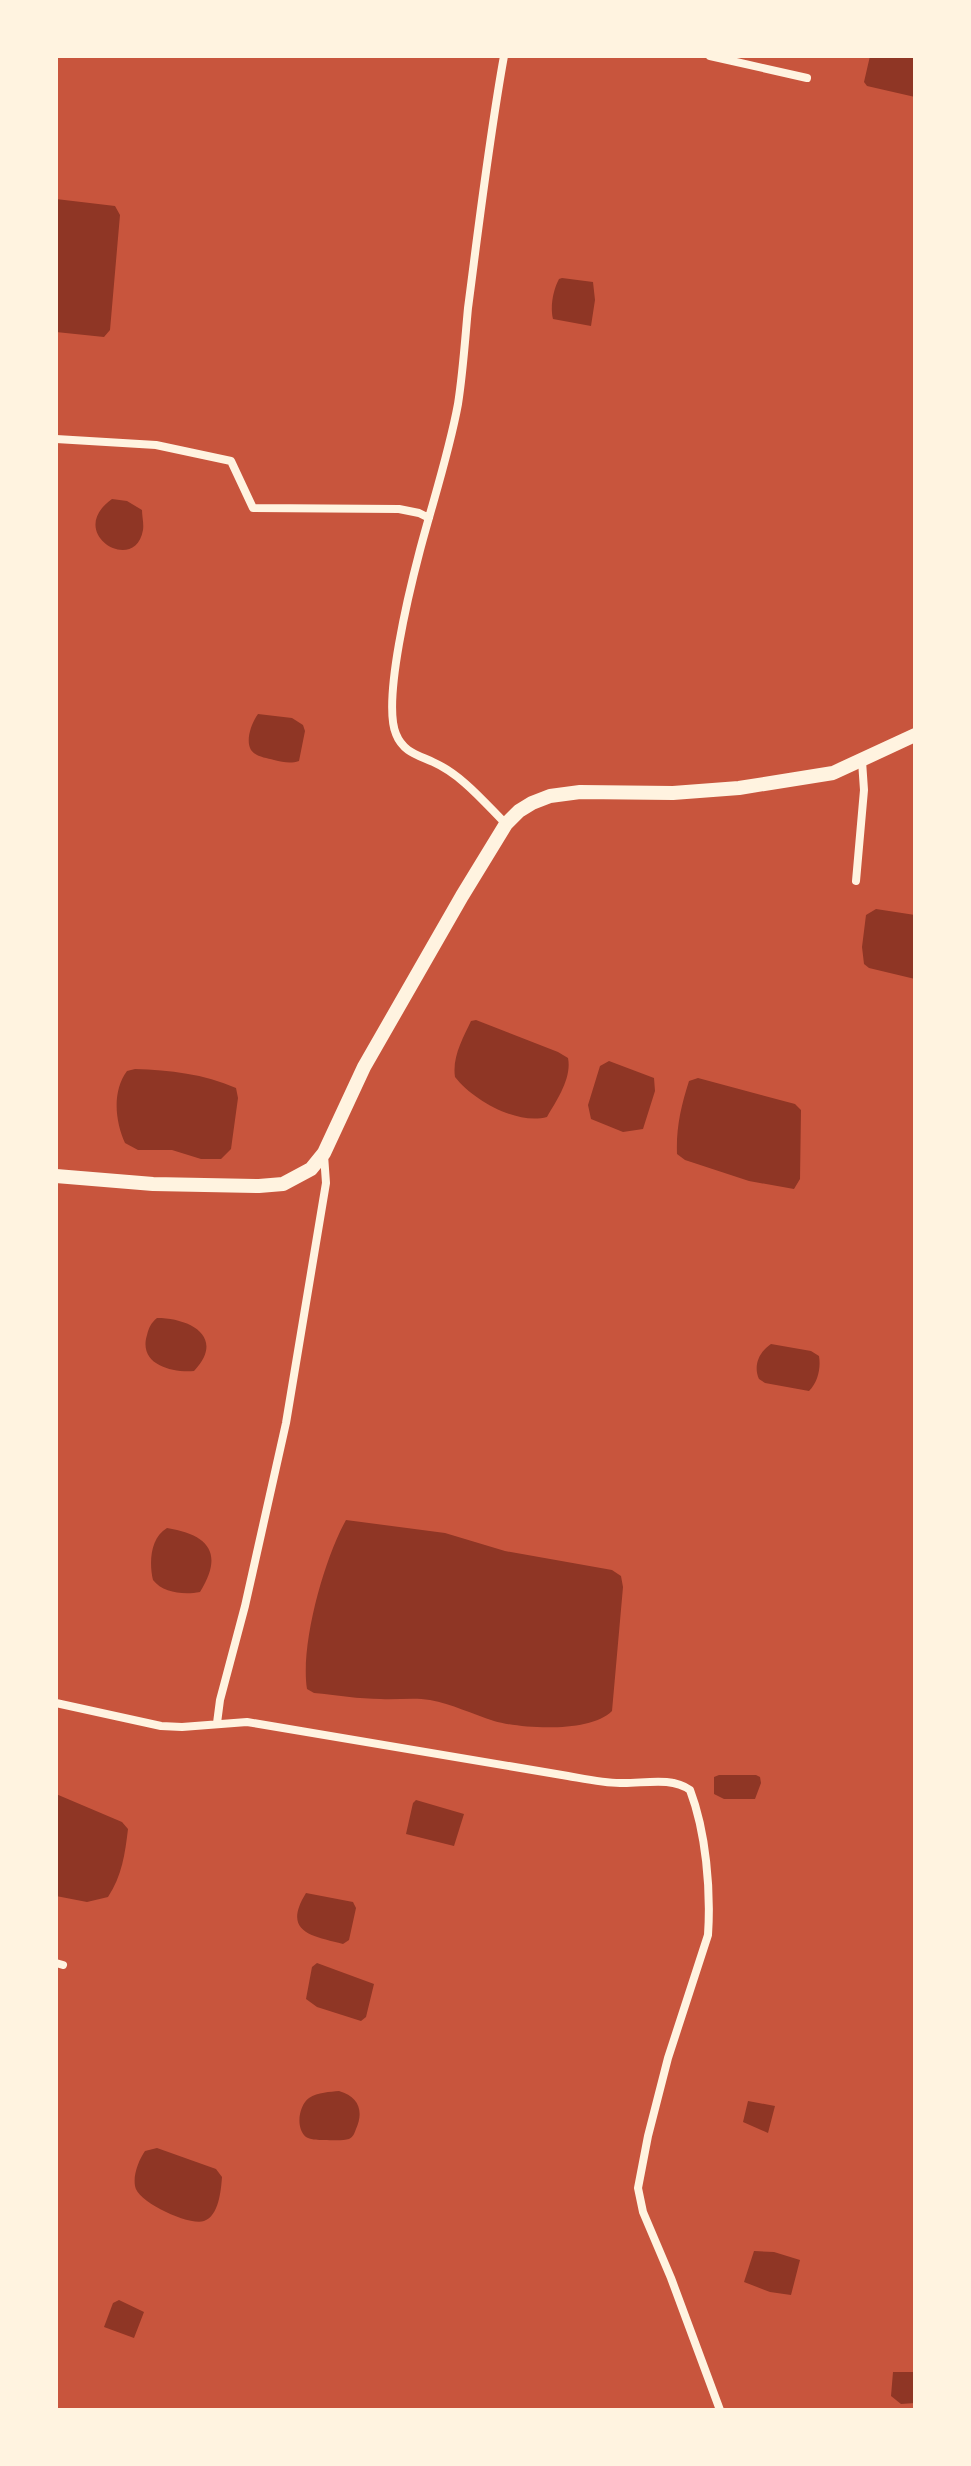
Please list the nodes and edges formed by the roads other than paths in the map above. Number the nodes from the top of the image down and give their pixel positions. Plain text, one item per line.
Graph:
1 (504, 56) edge
2 (710, 56) edge
3 (807, 78) dead end
4 (56, 439) edge
5 (429, 518) junction
6 (915, 735) edge
7 (862, 761) junction
8 (506, 824) junction
9 (856, 881) dead end
10 (324, 1153) junction
11 (56, 1176) edge
12 (56, 1703) edge
13 (217, 1723) junction
14 (720, 2410) edge

1 - 5 street
2 - 3 street
4 - 5 street
5 - 8 street
6 - 7 main road
7 - 8 main road
7 - 9 street
8 - 10 main road
10 - 11 main road
10 - 13 street
12 - 13 street
13 - 14 street

